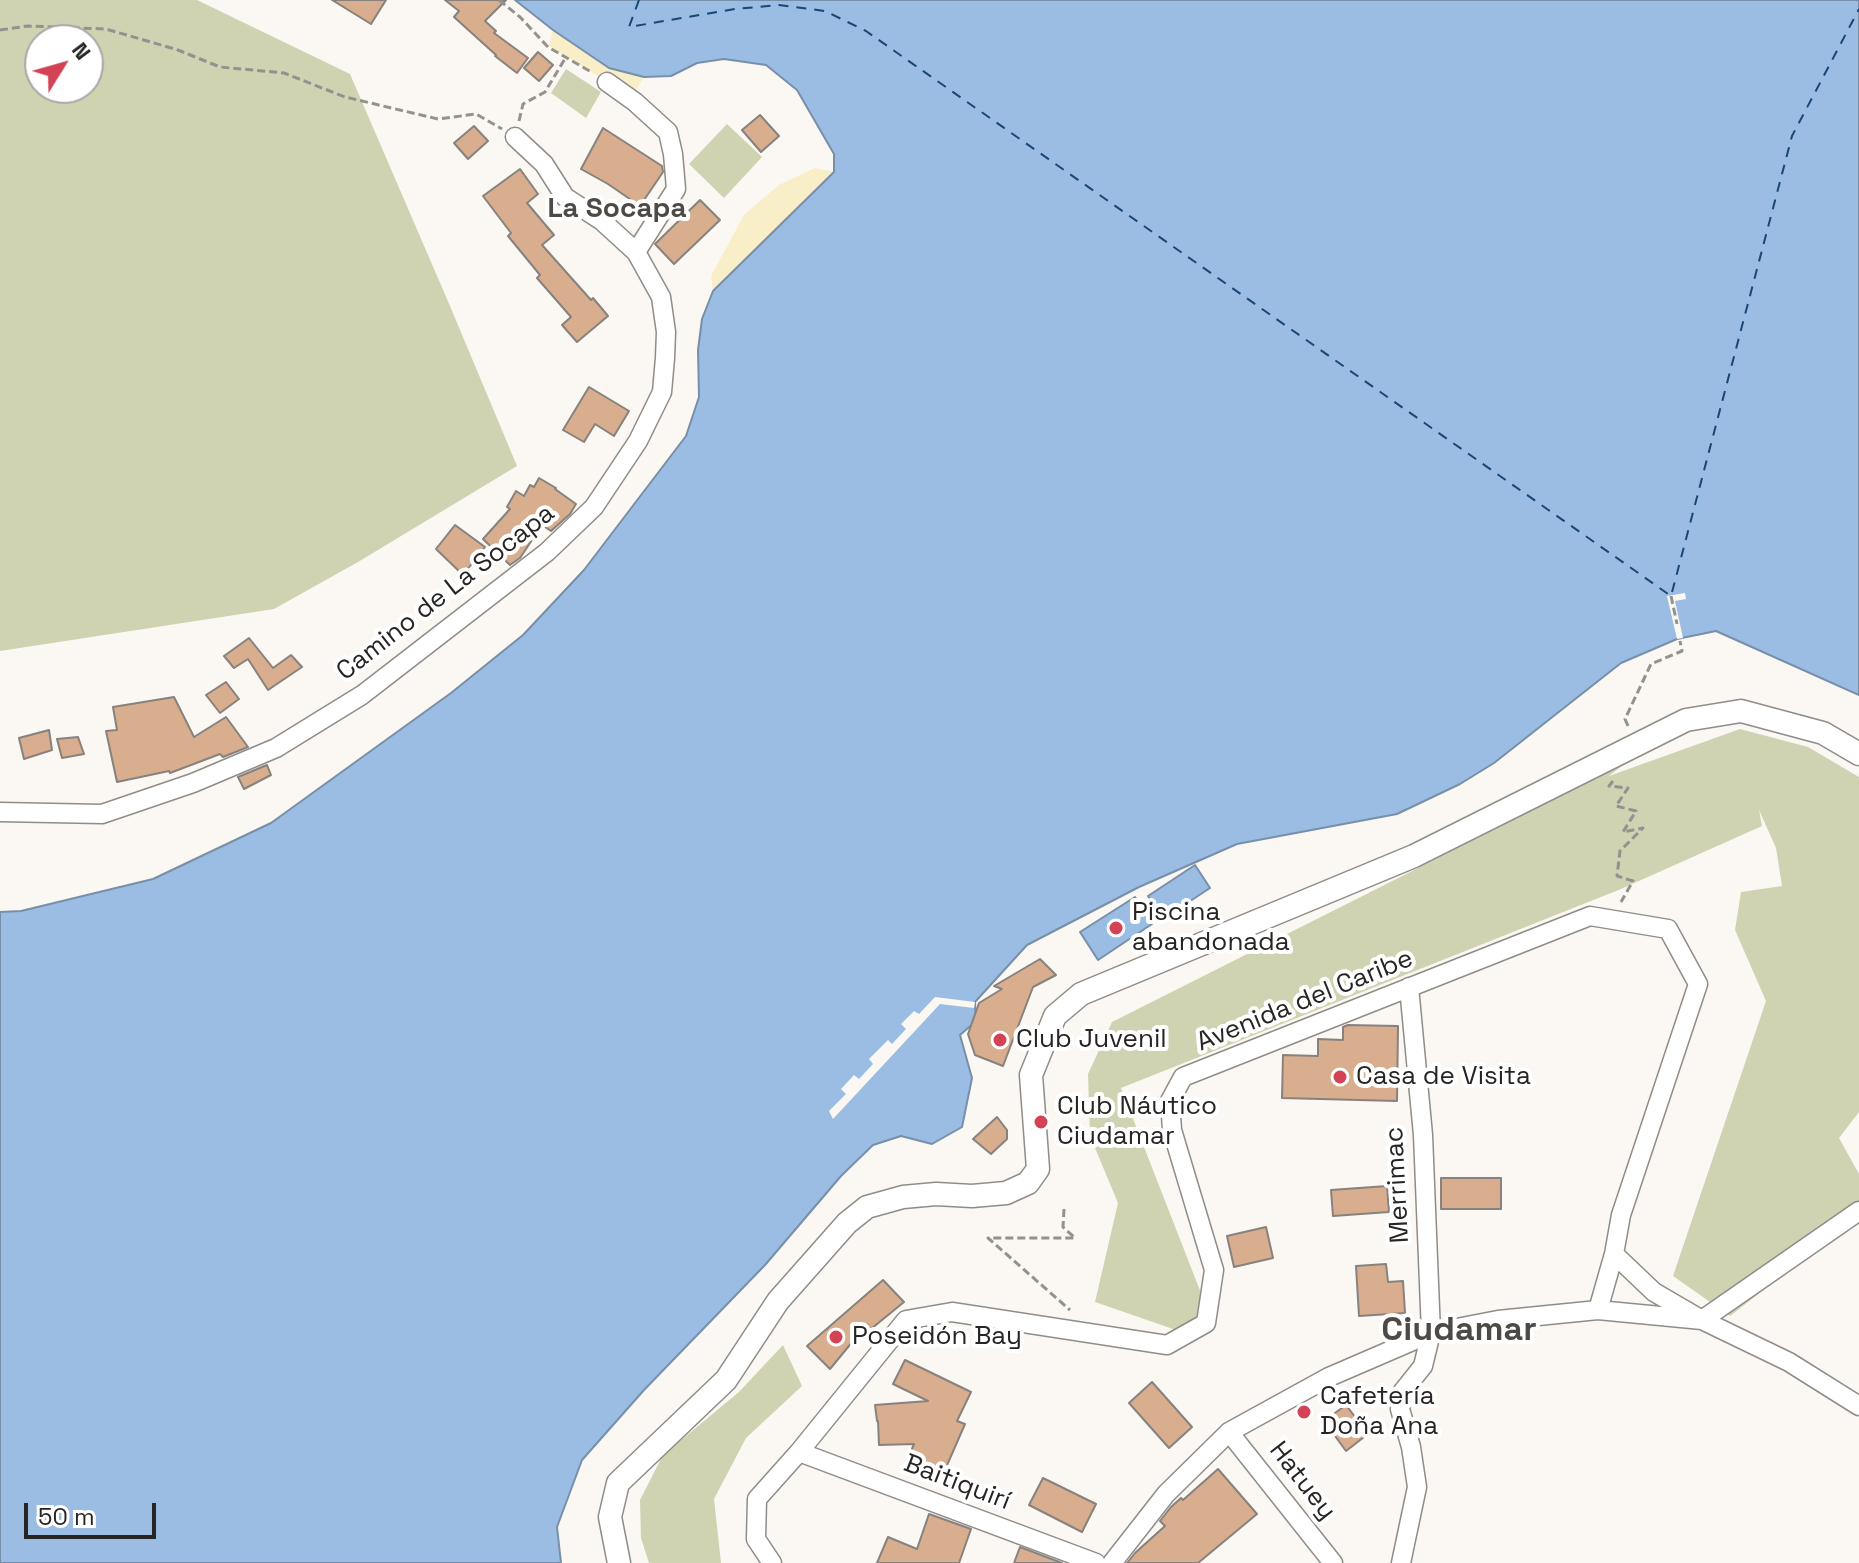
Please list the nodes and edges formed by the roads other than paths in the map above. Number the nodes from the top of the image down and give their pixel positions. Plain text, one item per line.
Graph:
1 (607, 82) road end
2 (515, 137) road end
3 (636, 252) junction
4 (1859, 754) edge
5 (0, 812) edge
6 (1409, 987) junction
7 (1859, 1211) edge
8 (1614, 1254) junction
9 (1598, 1310) junction
10 (1702, 1320) junction
11 (1431, 1333) junction
12 (1859, 1406) edge
13 (1229, 1432) junction
14 (799, 1452) junction
15 (619, 1563) edge
16 (772, 1563) edge
17 (1096, 1563) edge
18 (1112, 1563) edge
19 (1333, 1563) edge
20 (1401, 1563) edge

1 - 3 street
2 - 3 street, Camino de La Socapa
3 - 5 street, Camino de La Socapa
4 - 15 main road
6 - 8 street, Avenida del Caribe
6 - 11 street, Merrimac
6 - 14 street, Avenida del Caribe
7 - 10 street
8 - 9 street, Avenida del Caribe
8 - 10 street
9 - 10 street
9 - 11 street
10 - 12 street
11 - 13 street
11 - 20 street, Merrimac
13 - 18 street
13 - 19 street, Hatuey
14 - 16 street, Avenida del Caribe
14 - 17 street, Baitiquirí

